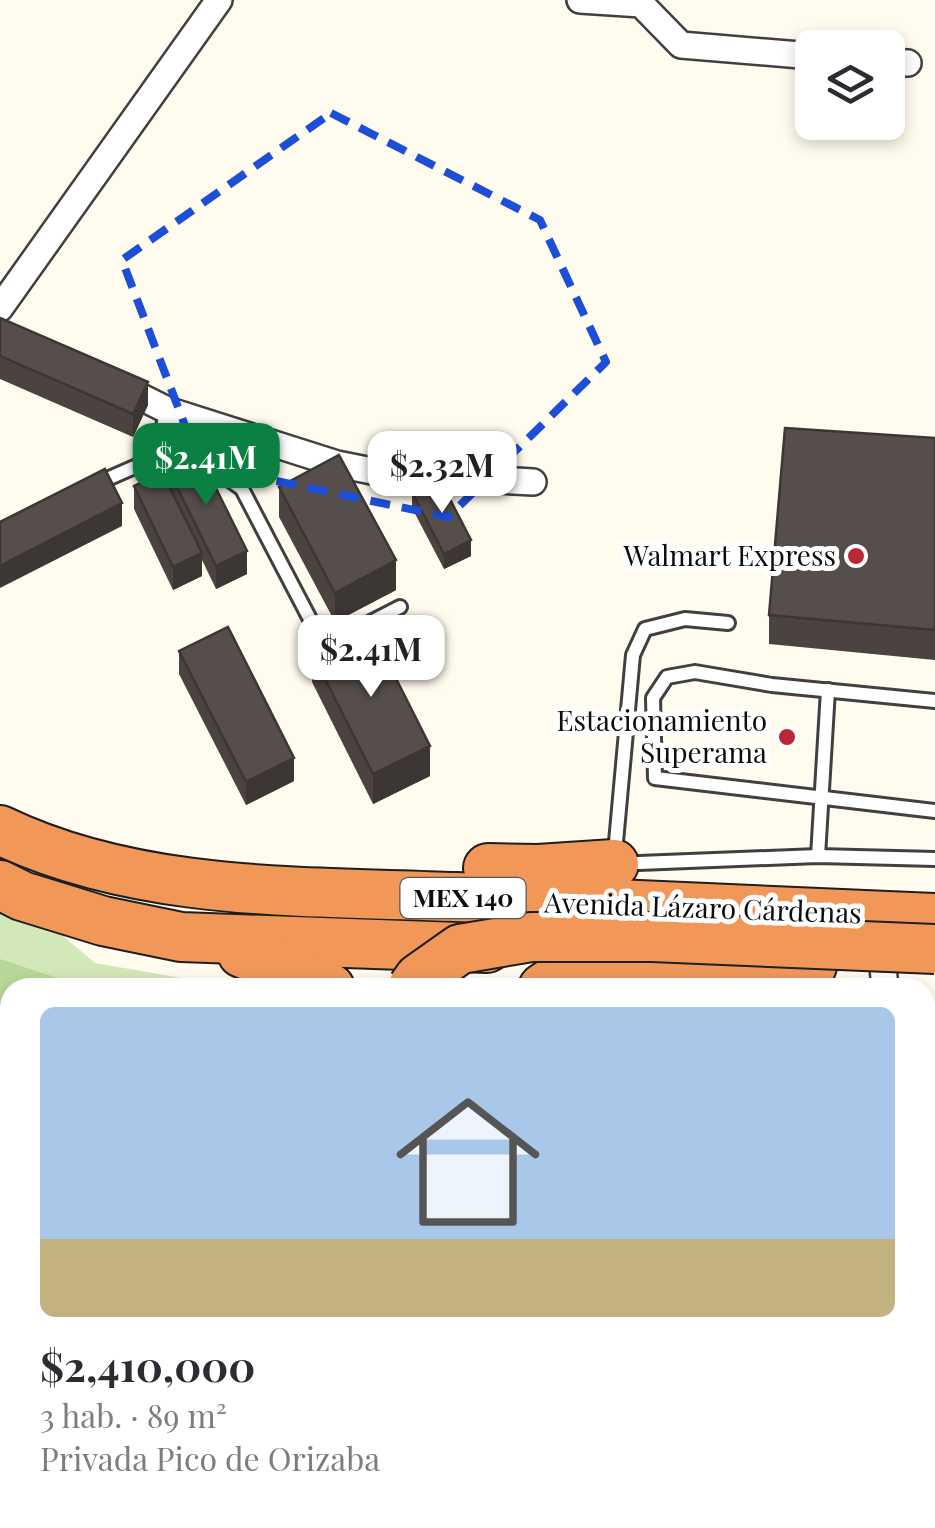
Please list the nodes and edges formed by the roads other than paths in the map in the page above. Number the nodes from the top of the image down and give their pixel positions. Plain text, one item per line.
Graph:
1 (219, 0) edge
2 (584, 0) edge
3 (795, 55) edge
4 (0, 308) edge
5 (100, 377) edge
6 (167, 410) junction
7 (154, 458) junction
8 (533, 482) dead end
9 (77, 494) edge
10 (400, 607) dead end
11 (728, 622) dead end
12 (828, 690) junction
13 (935, 701) edge
14 (822, 797) junction
15 (935, 812) edge
16 (0, 830) edge
17 (818, 856) junction
18 (935, 858) edge
19 (614, 864) junction
20 (0, 885) edge
21 (266, 889) junction
22 (935, 918) edge
23 (181, 936) junction
24 (935, 949) edge
25 (676, 964) junction
26 (935, 971) edge
27 (307, 978) edge
28 (419, 978) edge
29 (580, 978) edge
30 (884, 978) edge

1 - 4 street
2 - 3 street
5 - 6 street
6 - 7 lane
6 - 8 street
7 - 9 lane
7 - 10 lane
11 - 19 lane
12 - 13 lane
12 - 14 lane
12 - 14 lane
14 - 15 lane
14 - 17 lane
16 - 21 highway, Avenida Lázaro Cárdenas / MEX 140
17 - 18 lane
17 - 19 lane
19 - 21 highway
20 - 23 highway, Avenida Lázaro Cárdenas / MEX 140
21 - 22 highway, Avenida Lázaro Cárdenas / MEX 140
23 - 25 highway, Avenida Lázaro Cárdenas / MEX 140
23 - 27 highway
24 - 28 highway, bridge
25 - 29 highway
25 - 30 highway, Avenida Lázaro Cárdenas / MEX 140
26 - 30 highway, Avenida Lázaro Cárdenas / MEX 140

